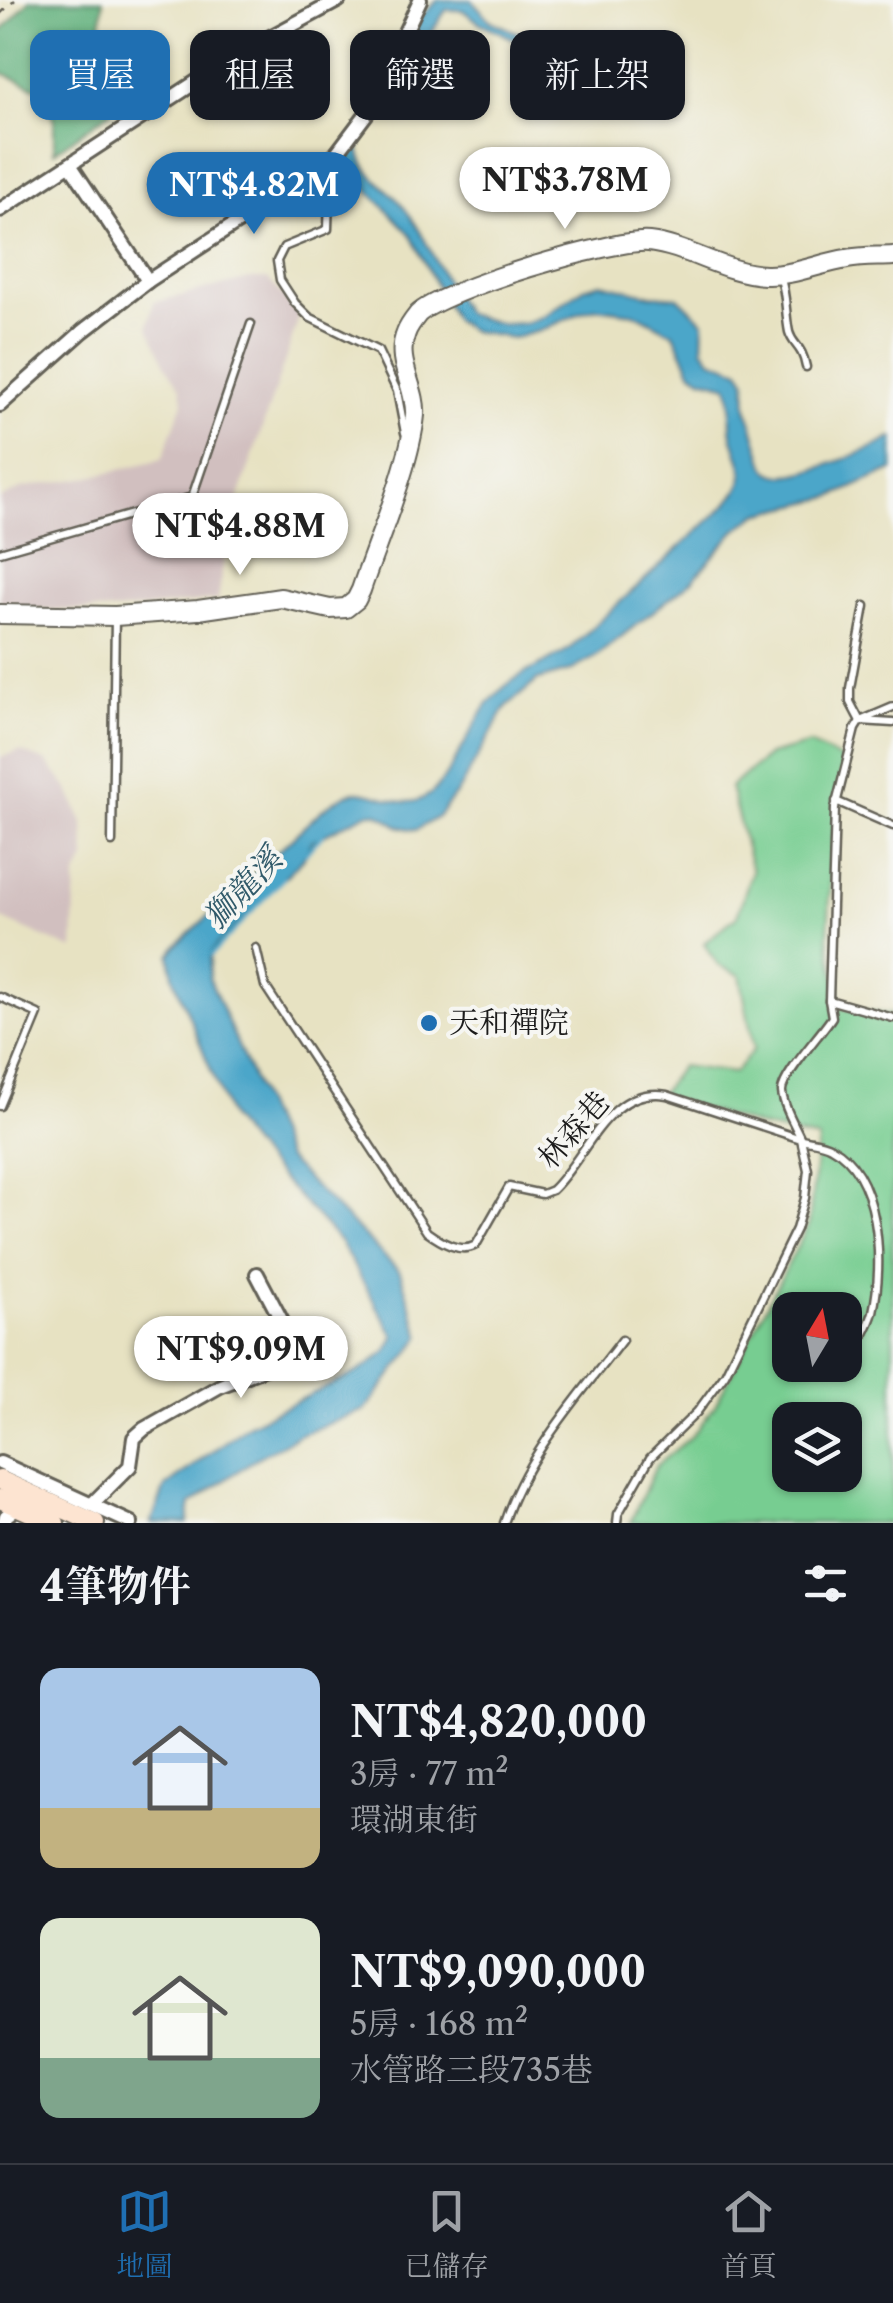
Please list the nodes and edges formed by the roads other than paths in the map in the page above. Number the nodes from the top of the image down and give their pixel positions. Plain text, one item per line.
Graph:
1 (339, 0) edge
2 (420, 0) edge
3 (330, 162) junction
4 (72, 166) junction
5 (0, 210) edge
6 (893, 256) edge
7 (779, 275) junction
8 (148, 281) junction
9 (250, 324) dead end
10 (806, 367) dead end
11 (0, 405) edge
12 (406, 454) junction
13 (0, 552) edge
14 (865, 606) dead end
15 (0, 614) edge
16 (115, 616) junction
17 (893, 707) edge
18 (860, 721) junction
19 (893, 723) edge
20 (836, 802) junction
21 (893, 826) edge
22 (112, 842) dead end
23 (256, 948) dead end
24 (0, 996) edge
25 (829, 1000) junction
26 (893, 1018) edge
27 (0, 1106) edge
28 (801, 1138) junction
29 (257, 1274) dead end
30 (862, 1335) edge
31 (622, 1340) dead end
32 (0, 1463) edge
33 (0, 1480) edge
34 (93, 1503) junction
35 (15, 1507) edge
36 (55, 1523) edge
37 (95, 1523) edge
38 (131, 1523) edge
39 (504, 1523) edge
40 (618, 1523) edge

1 - 4 street
2 - 3 street
3 - 8 street
3 - 12 lane
4 - 5 street
4 - 8 street
6 - 7 street
7 - 10 lane
7 - 12 street
8 - 11 street
9 - 13 lane
12 - 16 street
14 - 18 lane
15 - 16 street
16 - 22 lane
17 - 18 lane
18 - 19 lane
18 - 20 lane
20 - 21 lane
20 - 25 lane
23 - 28 lane, 林森巷
24 - 27 lane
25 - 26 lane
25 - 28 lane
28 - 30 lane
28 - 40 lane
29 - 34 street
31 - 39 lane
32 - 35 street
33 - 35 main road
34 - 35 street
34 - 38 street
35 - 36 main road
35 - 37 main road

